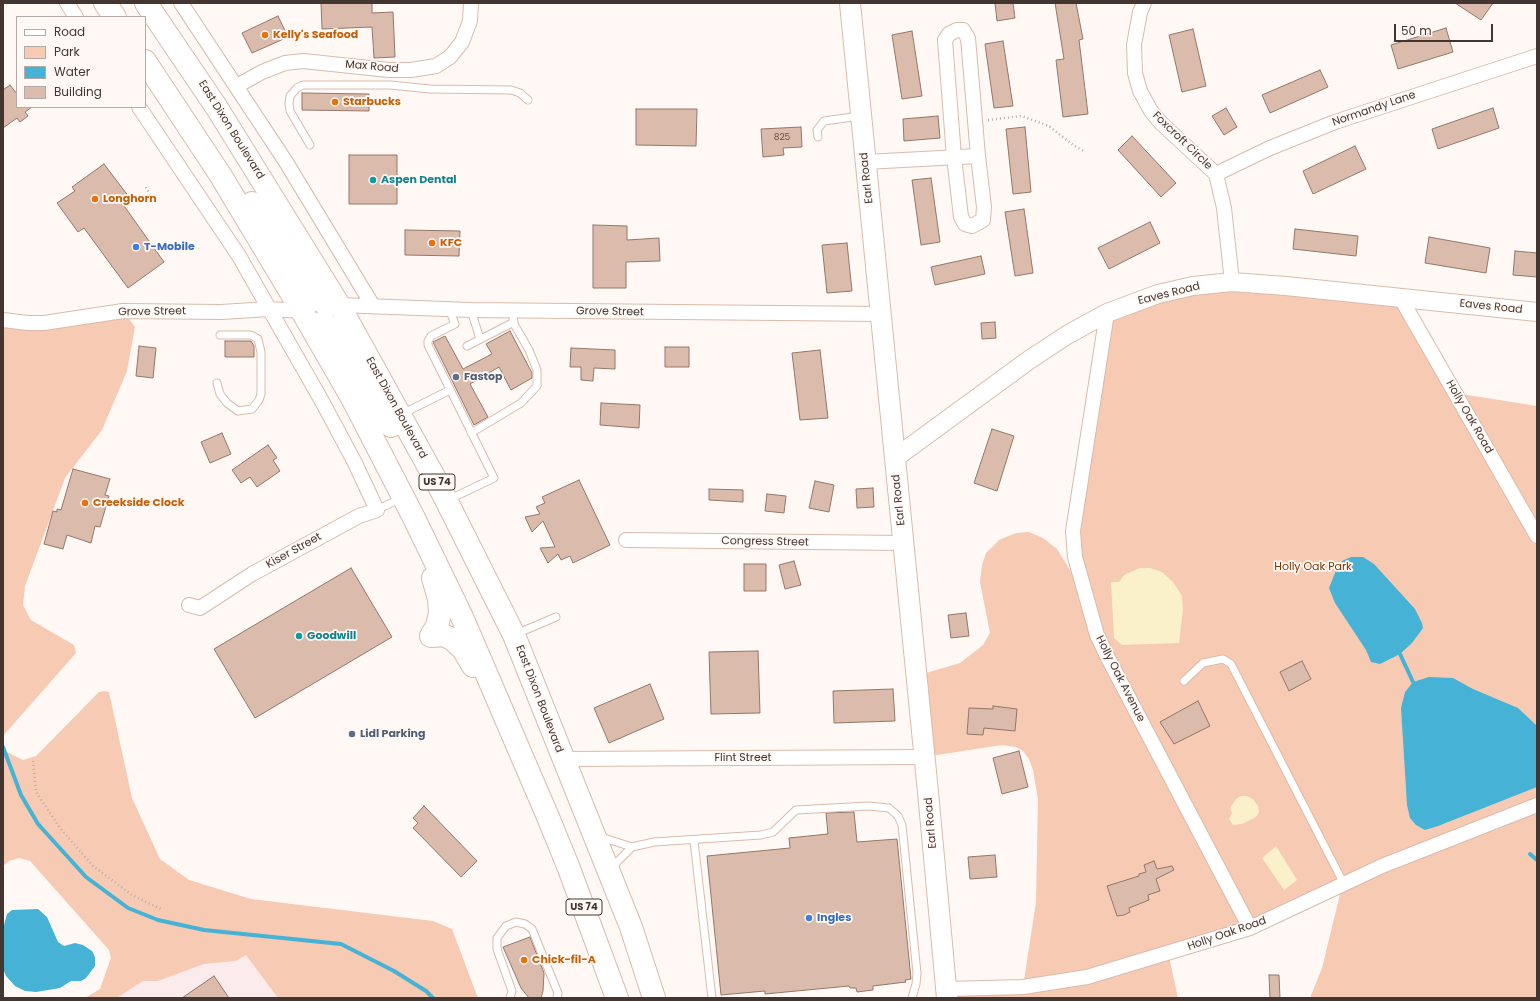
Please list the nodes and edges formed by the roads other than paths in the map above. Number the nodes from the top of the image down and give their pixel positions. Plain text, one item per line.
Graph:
1 (67, 3) edge
2 (105, 3) edge
3 (146, 3) edge
4 (181, 3) edge
5 (471, 3) edge
6 (850, 3) edge
7 (1144, 3) edge
8 (75, 16) edge
9 (114, 16) edge
10 (1537, 56) edge
11 (146, 63) edge
12 (237, 86) junction
13 (528, 100) dead end
14 (140, 108) edge
15 (861, 116) junction
16 (818, 137) dead end
17 (310, 146) dead end
18 (978, 156) junction
19 (954, 157) junction
20 (865, 162) junction
21 (1216, 174) junction
22 (221, 176) junction
23 (1232, 282) junction
24 (1400, 297) junction
25 (339, 305) junction
26 (373, 306) junction
27 (269, 309) junction
28 (449, 309) junction
29 (471, 310) junction
30 (302, 311) junction
31 (1537, 312) edge
32 (1107, 313) junction
33 (880, 314) junction
34 (513, 316) junction
35 (3, 320) edge
36 (220, 335) dead end
37 (480, 339) junction
38 (467, 346) dead end
39 (217, 383) dead end
40 (450, 390) junction
41 (400, 415) junction
42 (471, 433) junction
43 (895, 458) junction
44 (441, 492) junction
45 (403, 497) junction
46 (377, 510) junction
47 (414, 518) junction
48 (1537, 536) edge
49 (626, 540) dead end
50 (903, 544) junction
51 (189, 605) dead end
52 (556, 617) dead end
53 (514, 635) junction
54 (1184, 681) dead end
55 (518, 748) junction
56 (924, 757) junction
57 (563, 759) junction
58 (1537, 805) edge
59 (592, 831) junction
60 (694, 841) junction
61 (632, 847) junction
62 (611, 877) junction
63 (1344, 884) junction
64 (1250, 928) junction
65 (946, 993) edge
66 (510, 998) edge
67 (556, 998) edge
68 (617, 998) edge
69 (654, 998) edge
70 (712, 998) edge
71 (912, 998) edge

1 - 8 street
2 - 9 highway
3 - 25 highway, East Dixon Boulevard / US 74
4 - 12 street
5 - 12 street, Max Road
6 - 15 main road, Earl Road
7 - 21 street, Foxcroft Circle
10 - 21 street, Normandy Lane
11 - 22 highway, US 74
12 - 26 street
13 - 17 lane
14 - 27 street
15 - 16 lane
15 - 20 main road, Earl Road
18 - 19 street
18 - 19 street
18 - 19 street
19 - 20 street
20 - 33 main road, Earl Road
21 - 23 street, Foxcroft Circle
22 - 25 highway
22 - 30 highway, US 74
23 - 24 street, Eaves Road
23 - 32 street, Eaves Road
24 - 31 street, Eaves Road
24 - 48 street, Holly Oak Road
25 - 26 street, Grove Street
25 - 41 highway, East Dixon Boulevard / US 74
26 - 28 street, Grove Street
27 - 30 street, Grove Street
27 - 35 street, Grove Street
27 - 46 street
28 - 29 street, Grove Street
28 - 40 lane
29 - 34 street, Grove Street
29 - 37 lane
30 - 44 highway
30 - 45 highway, US 74
32 - 43 street, Eaves Road
32 - 64 street, Holly Oak Avenue
33 - 34 street, Grove Street
33 - 43 main road, Earl Road
34 - 37 lane
34 - 42 lane
36 - 39 lane
37 - 38 lane
40 - 41 lane
40 - 42 lane
41 - 44 highway, East Dixon Boulevard / US 74
42 - 44 lane
43 - 50 main road, Earl Road
44 - 53 highway, East Dixon Boulevard / US 74
45 - 46 lane, Kiser Street
45 - 47 highway, US 74
46 - 51 street, Kiser Street
47 - 55 highway, US 74
47 - 55 highway
49 - 50 street, Congress Street
50 - 56 main road, Earl Road
52 - 53 lane
53 - 57 highway, East Dixon Boulevard / US 74
54 - 63 lane
55 - 68 highway, US 74
56 - 57 street, Flint Street
56 - 65 main road, Earl Road
57 - 59 highway, East Dixon Boulevard / US 74
58 - 63 street, Holly Oak Road
59 - 61 lane
59 - 62 highway, East Dixon Boulevard / US 74
60 - 61 lane
60 - 70 lane
60 - 71 lane
61 - 62 lane
62 - 69 highway, East Dixon Boulevard / US 74
63 - 64 street, Holly Oak Road
64 - 65 street, Holly Oak Road
66 - 67 lane

